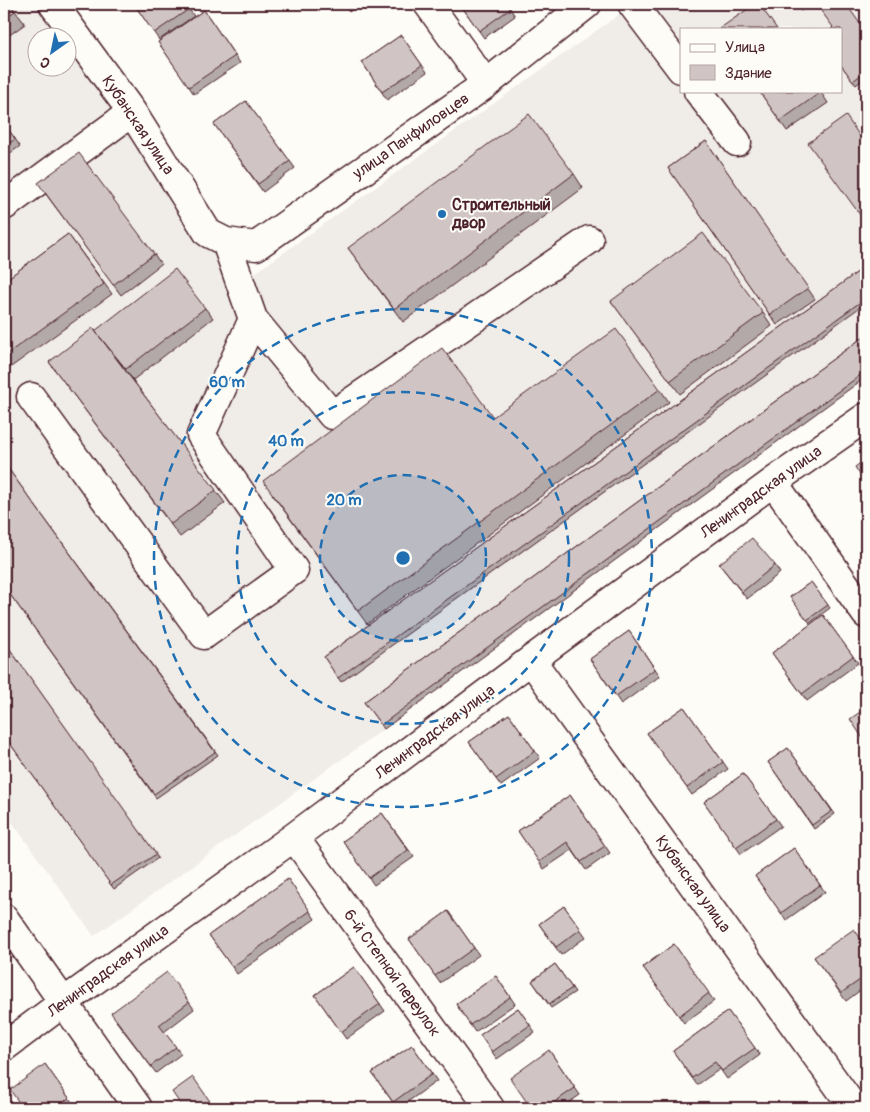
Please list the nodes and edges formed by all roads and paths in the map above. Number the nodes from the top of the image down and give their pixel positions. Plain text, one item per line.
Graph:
1 (54, 4) edge
2 (428, 4) edge
3 (587, 4) edge
4 (632, 4) edge
5 (680, 68) edge
6 (486, 84) junction
7 (699, 92) edge
8 (132, 112) junction
9 (737, 142) dead end
10 (4, 206) edge
11 (590, 240) dead end
12 (226, 242) junction
13 (253, 319) junction
14 (31, 397) dead end
15 (866, 417) edge
16 (773, 482) junction
17 (866, 614) edge
18 (531, 660) junction
19 (294, 837) junction
20 (4, 918) edge
21 (64, 1002) junction
22 (4, 1047) edge
23 (138, 1108) edge
24 (490, 1108) edge
25 (854, 1108) edge

1 - 8 street, Кубанская улица
2 - 6 street
3 - 6 street, улица Панфиловцев
4 - 5 street
6 - 12 street, улица Панфиловцев
7 - 9 street
8 - 10 street
8 - 12 street, Кубанская улица
11 - 13 street
12 - 13 street
13 - 14 street
15 - 16 street, Ленинградская улица
16 - 17 street
16 - 18 street, Ленинградская улица
18 - 19 street, Ленинградская улица
18 - 25 street, Кубанская улица
19 - 21 street, Ленинградская улица
19 - 24 street, 6-й Степной переулок
20 - 21 street
21 - 22 street, Ленинградская улица
21 - 23 street

